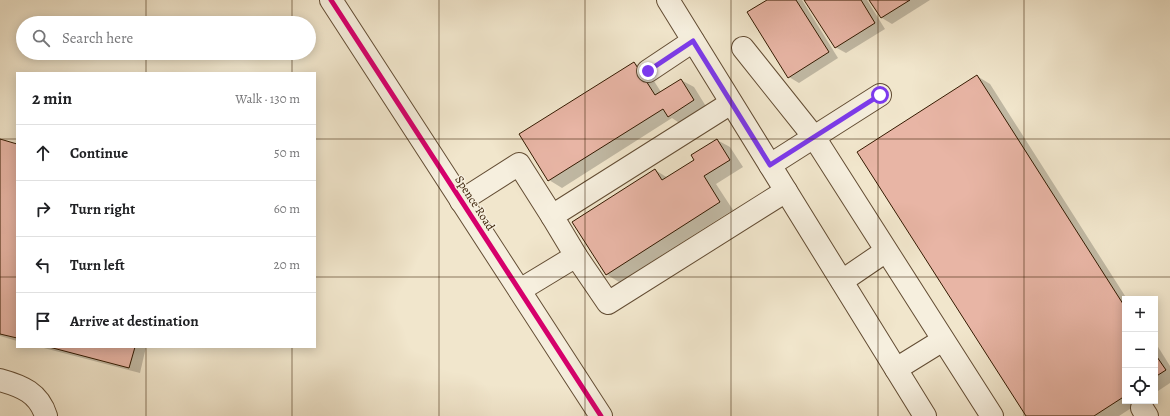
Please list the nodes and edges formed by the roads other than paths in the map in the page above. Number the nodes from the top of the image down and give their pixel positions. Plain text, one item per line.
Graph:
1 (332, 0) edge
2 (668, 0) edge
3 (693, 41) junction
4 (743, 48) dead end
5 (648, 71) dead end
6 (880, 95) dead end
7 (731, 102) junction
8 (814, 137) junction
9 (770, 165) junction
10 (786, 191) junction
11 (461, 201) junction
12 (552, 216) junction
13 (886, 251) junction
14 (576, 256) junction
15 (842, 280) junction
16 (520, 290) junction
17 (943, 340) junction
18 (896, 369) junction
19 (0, 380) edge
20 (46, 416) edge
21 (601, 416) edge
22 (925, 416) edge
23 (992, 416) edge

1 - 11 street, Spence Road
2 - 3 street
3 - 5 street
3 - 7 street
4 - 8 street
6 - 8 street
7 - 9 street
7 - 12 street
8 - 9 street
8 - 13 street
9 - 10 street
10 - 14 street
10 - 15 street
11 - 12 street
11 - 16 street, Spence Road
12 - 14 street
13 - 15 street
13 - 17 street
14 - 16 street
15 - 18 street
16 - 21 street, Spence Road
17 - 18 street
17 - 23 street
18 - 22 street
19 - 20 street

